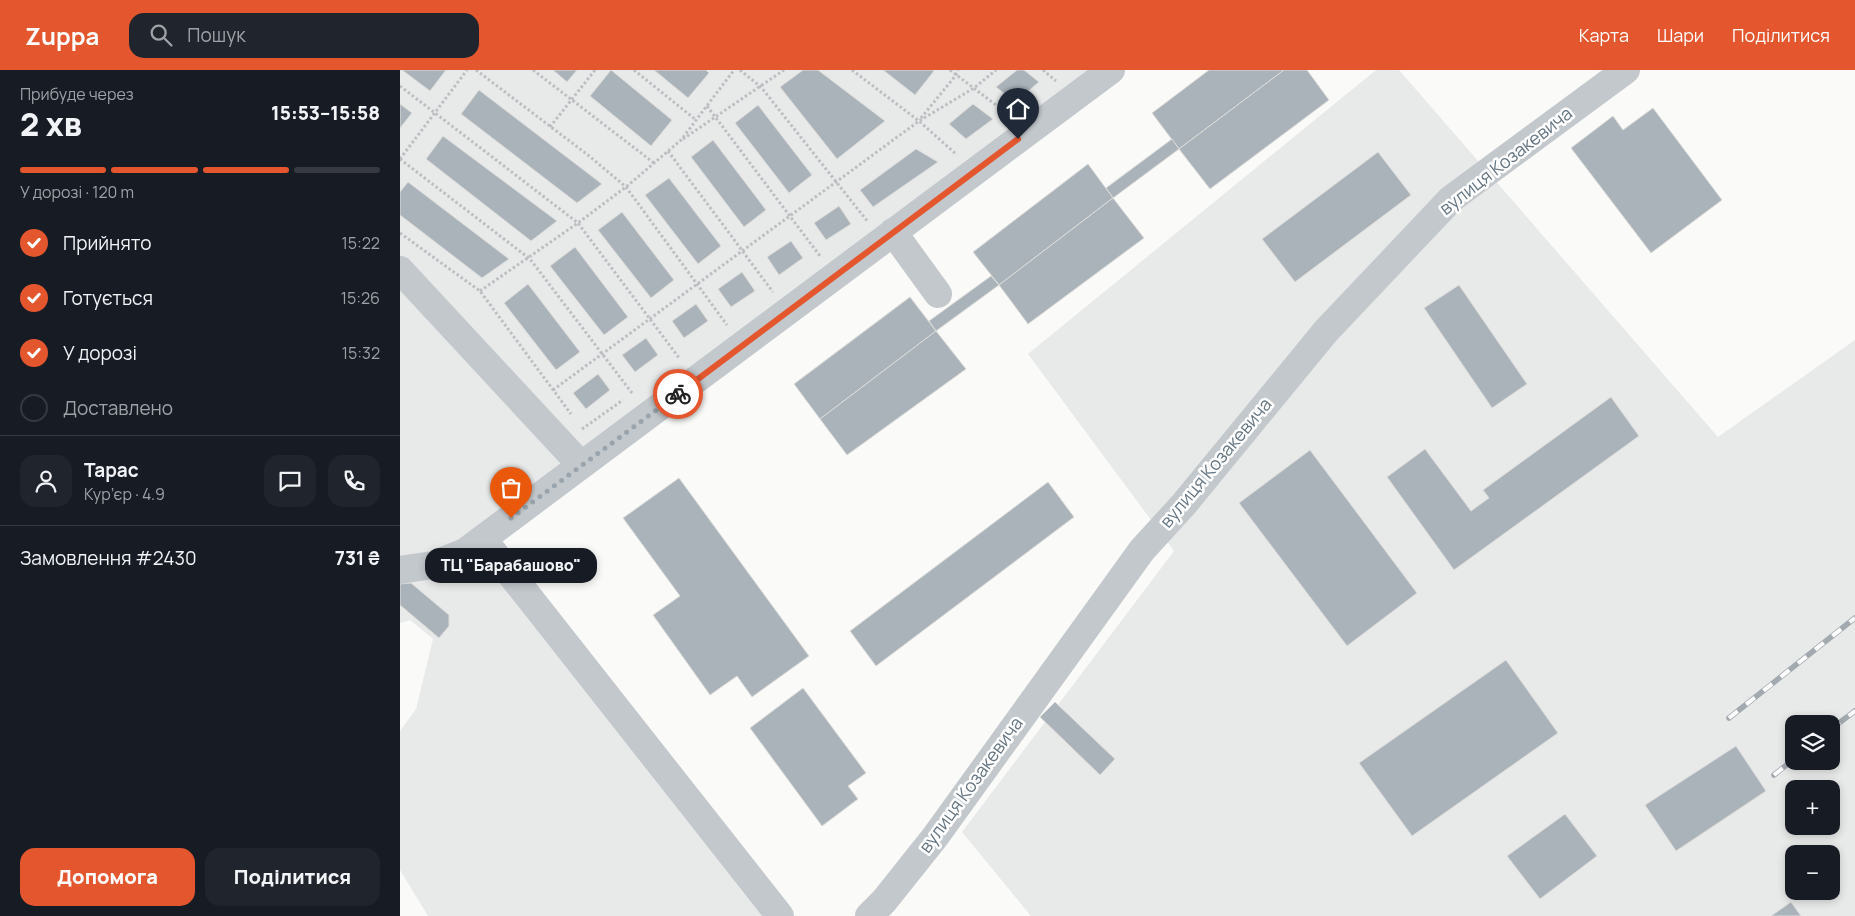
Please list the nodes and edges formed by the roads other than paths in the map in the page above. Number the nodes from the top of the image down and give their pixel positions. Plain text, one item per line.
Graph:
1 (1111, 70) edge
2 (1626, 70) edge
3 (882, 228) junction
4 (400, 270) edge
5 (938, 294) dead end
6 (581, 465) junction
7 (483, 539) junction
8 (400, 570) edge
9 (780, 916) edge
10 (869, 916) edge

1 - 3 street
2 - 10 street, вулиця Козакевича
3 - 5 street
3 - 6 street
4 - 6 street
6 - 7 street
7 - 8 street
7 - 9 street

